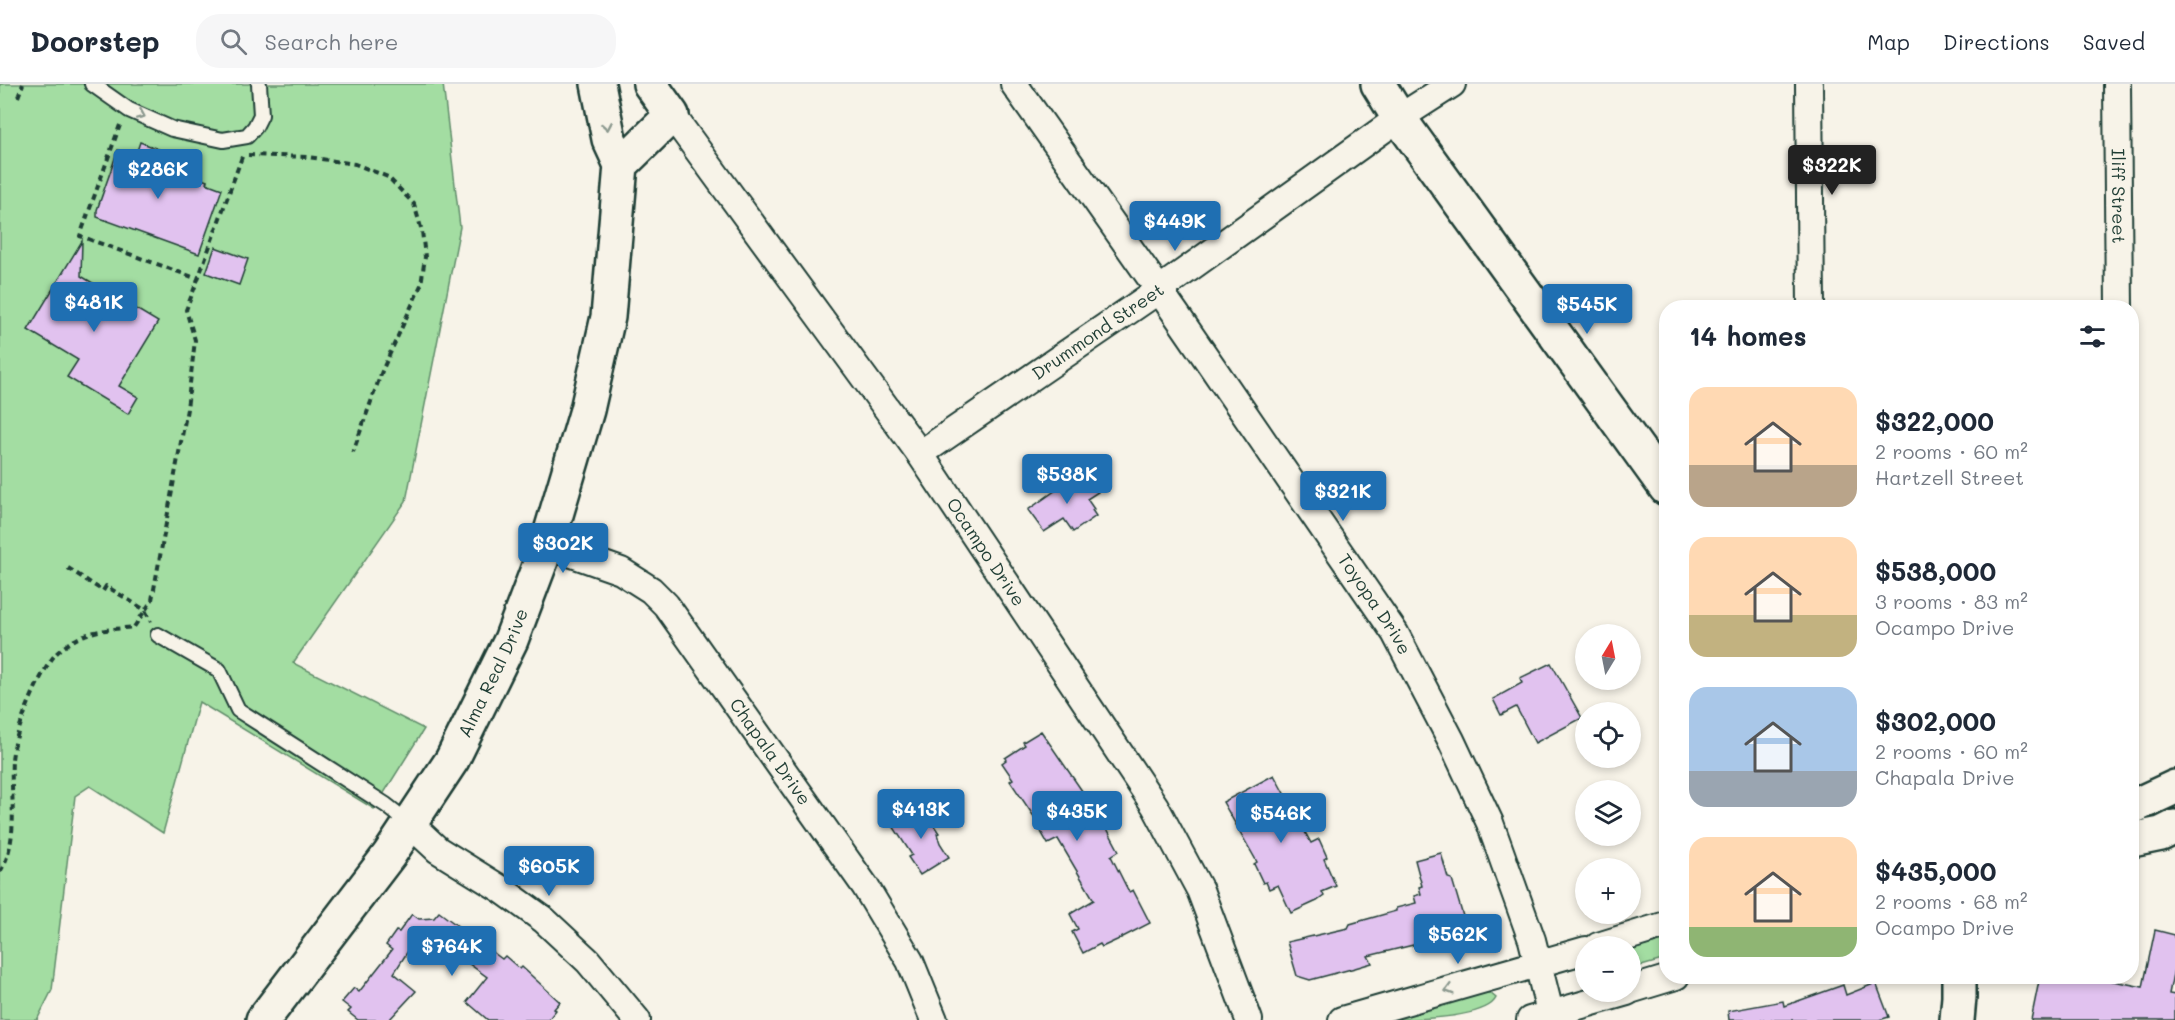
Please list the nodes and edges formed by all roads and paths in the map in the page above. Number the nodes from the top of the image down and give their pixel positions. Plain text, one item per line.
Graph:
1 (23, 84) edge
2 (92, 84) edge
3 (259, 84) edge
4 (598, 84) edge
5 (650, 84) edge
6 (1014, 84) edge
7 (1378, 84) edge
8 (1452, 84) edge
9 (1809, 84) edge
10 (2117, 84) edge
11 (18, 97) dead end
12 (672, 115) junction
13 (1399, 118) junction
14 (122, 121) dead end
15 (243, 154) dead end
16 (308, 157) dead end
17 (621, 165) junction
18 (198, 279) junction
19 (1159, 290) junction
20 (1811, 300) edge
21 (2119, 300) edge
22 (353, 452) dead end
23 (920, 454) junction
24 (1659, 478) edge
25 (547, 545) junction
26 (68, 568) dead end
27 (145, 610) junction
28 (158, 634) dead end
29 (2175, 787) edge
30 (2139, 804) edge
31 (409, 823) junction
32 (2175, 827) edge
33 (2139, 839) edge
34 (0, 872) edge
35 (1659, 927) edge
36 (1630, 936) edge
37 (1575, 954) edge
38 (1539, 965) junction
39 (1659, 981) edge
40 (1641, 987) edge
41 (1594, 1002) edge
42 (1544, 1018) edge
43 (263, 1020) edge
44 (637, 1020) edge
45 (934, 1020) edge
46 (1249, 1020) edge
47 (1342, 1020) edge

1 - 11 path
2 -> 3 lane
4 -> 17 street
5 - 12 street
6 - 19 street, Toyopa Drive
7 - 13 street
8 - 13 street, Drummond Street
9 - 20 street
10 - 21 street, Iliff Street
12 - 17 street
12 - 23 street, Ocampo Drive
13 - 19 street, Drummond Street
13 - 24 street
14 - 18 path
15 - 18 path
16 - 22 path
17 - 25 street, Alma Real Drive
18 - 27 path
19 - 23 street, Drummond Street
19 - 38 street, Toyopa Drive
23 - 46 street, Ocampo Drive
25 - 31 street, Alma Real Drive
25 - 45 street, Chapala Drive
26 - 27 path
27 - 34 path
28 - 31 lane
29 - 30 street
31 - 43 street, Alma Real Drive
31 - 44 street
32 - 33 street
35 - 36 street
37 - 38 street
38 - 42 street, Toyopa Drive
38 -> 47 street
39 - 40 street
41 - 42 street

